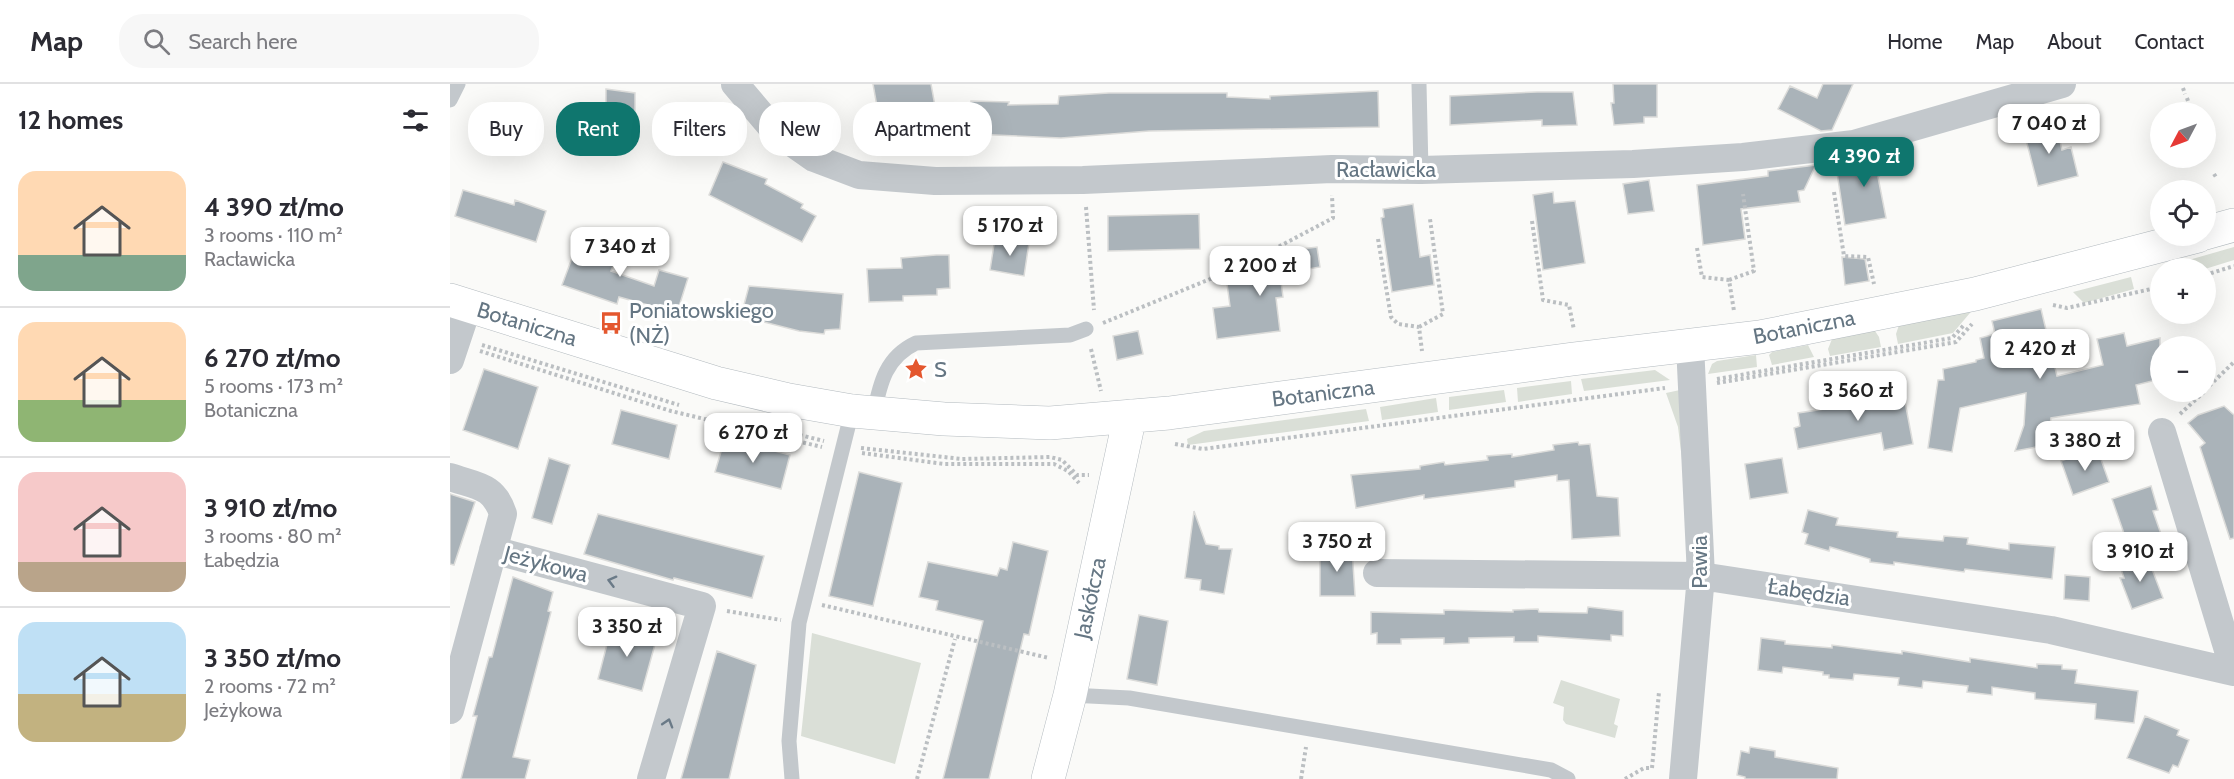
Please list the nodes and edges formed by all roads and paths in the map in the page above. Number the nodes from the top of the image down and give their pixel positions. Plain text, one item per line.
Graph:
1 (459, 84) edge
2 (735, 84) edge
3 (1419, 84) edge
4 (2062, 84) edge
5 (2183, 88) dead end
6 (450, 100) edge
7 (2188, 102) edge
8 (1421, 170) junction
9 (1083, 180) junction
10 (1834, 192) dead end
11 (1743, 194) dead end
12 (1333, 212) dead end
13 (1430, 219) dead end
14 (1532, 221) dead end
15 (2234, 225) edge
16 (2216, 230) edge
17 (1378, 239) dead end
18 (2160, 246) edge
19 (1697, 248) dead end
20 (2234, 266) edge
21 (2216, 271) edge
22 (1729, 280) junction
23 (1874, 285) dead end
24 (2150, 290) edge
25 (459, 303) edge
26 (2047, 303) dead end
27 (1733, 306) dead end
28 (1974, 321) dead end
29 (1419, 327) junction
30 (1091, 328) junction
31 (1574, 330) dead end
32 (1422, 344) dead end
33 (1690, 345) junction
34 (450, 360) edge
35 (2234, 362) edge
36 (2216, 379) edge
37 (1692, 387) junction
38 (1117, 408) junction
39 (863, 412) junction
40 (2162, 432) dead end
41 (1175, 444) dead end
42 (1050, 457) dead end
43 (1050, 464) dead end
44 (450, 477) edge
45 (493, 550) junction
46 (1377, 573) dead end
47 (1701, 576) junction
48 (816, 604) dead end
49 (955, 639) junction
50 (1050, 659) dead end
51 (2234, 671) edge
52 (1659, 692) dead end
53 (1070, 695) junction
54 (450, 710) edge
55 (1307, 740) dead end
56 (651, 779) edge
57 (792, 779) edge
58 (917, 779) edge
59 (1048, 779) edge
60 (1301, 779) edge
61 (1568, 779) edge
62 (1625, 779) edge
63 (1683, 779) edge

1 - 6 lane
2 - 9 street, Racławicka
3 - 8 lane
4 - 8 street, Racławicka
5 - 7 path
8 - 9 street, Racławicka
9 - 30 path
10 - 23 path
11 - 22 path
12 - 30 path
13 - 29 path
14 - 31 path
15 - 16 main road
17 - 29 path
18 - 33 main road, Botaniczna
19 - 22 path
20 - 21 path
22 - 27 path
24 - 26 path
25 - 34 street
25 - 39 main road, Botaniczna
28 - 37 path
29 - 32 path
30 - 38 path
30 - 39 lane
33 - 37 street, Pawia
33 - 38 main road, Botaniczna
35 - 36 path
37 - 41 path
37 - 47 street, Pawia
38 - 39 main road, Botaniczna
38 - 53 main road, Jaskółcza
39 - 57 lane
40 - 51 street, Łabędzia
42 - 43 path
44 - 45 street, Jeżykowa
45 - 54 street, Jeżykowa
56 -> 45 street, Jeżykowa
46 - 47 street, Łabędzia
47 - 51 street, Łabędzia
47 - 63 street, Pawia
48 - 49 path
49 - 50 path
49 - 58 path
52 - 62 path
53 - 59 main road, Jaskółcza
53 - 61 lane
55 - 60 path

